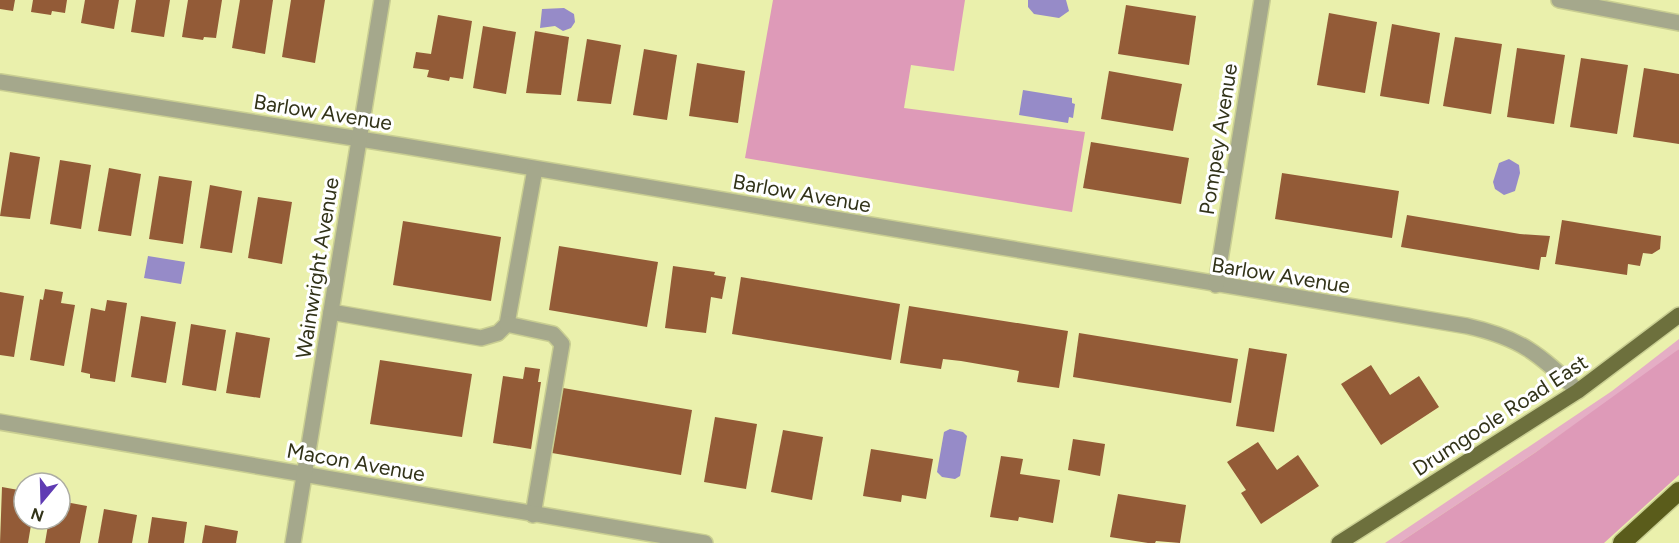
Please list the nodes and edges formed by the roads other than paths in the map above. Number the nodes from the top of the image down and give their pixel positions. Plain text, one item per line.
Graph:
1 (382, 0) edge
2 (1262, 0) edge
3 (1558, 0) edge
4 (1679, 23) edge
5 (0, 82) edge
6 (360, 139) junction
7 (536, 169) junction
8 (1216, 285) junction
9 (331, 312) junction
10 (1679, 315) edge
11 (507, 324) junction
12 (1578, 391) junction
13 (0, 422) edge
14 (304, 474) junction
15 (1679, 491) edge
16 (533, 515) junction
17 (293, 543) edge
18 (705, 543) edge
19 (1339, 543) edge
20 (1622, 543) edge

1 - 6 street, Wainwright Avenue
2 - 8 street, Pompey Avenue
3 - 4 street
5 - 6 street, Barlow Avenue
6 - 7 street, Barlow Avenue
6 - 9 street, Wainwright Avenue
7 - 8 street, Barlow Avenue
7 - 11 street
8 - 12 street, Barlow Avenue
9 - 11 street
9 - 14 street, Wainwright Avenue
10 - 12 main road, Drumgoole Road East
11 - 16 street
12 - 19 main road, Drumgoole Road East
13 - 14 street, Macon Avenue
14 - 16 street, Macon Avenue
14 - 17 street, Wainwright Avenue
15 - 20 highway
16 - 18 street, Macon Avenue

